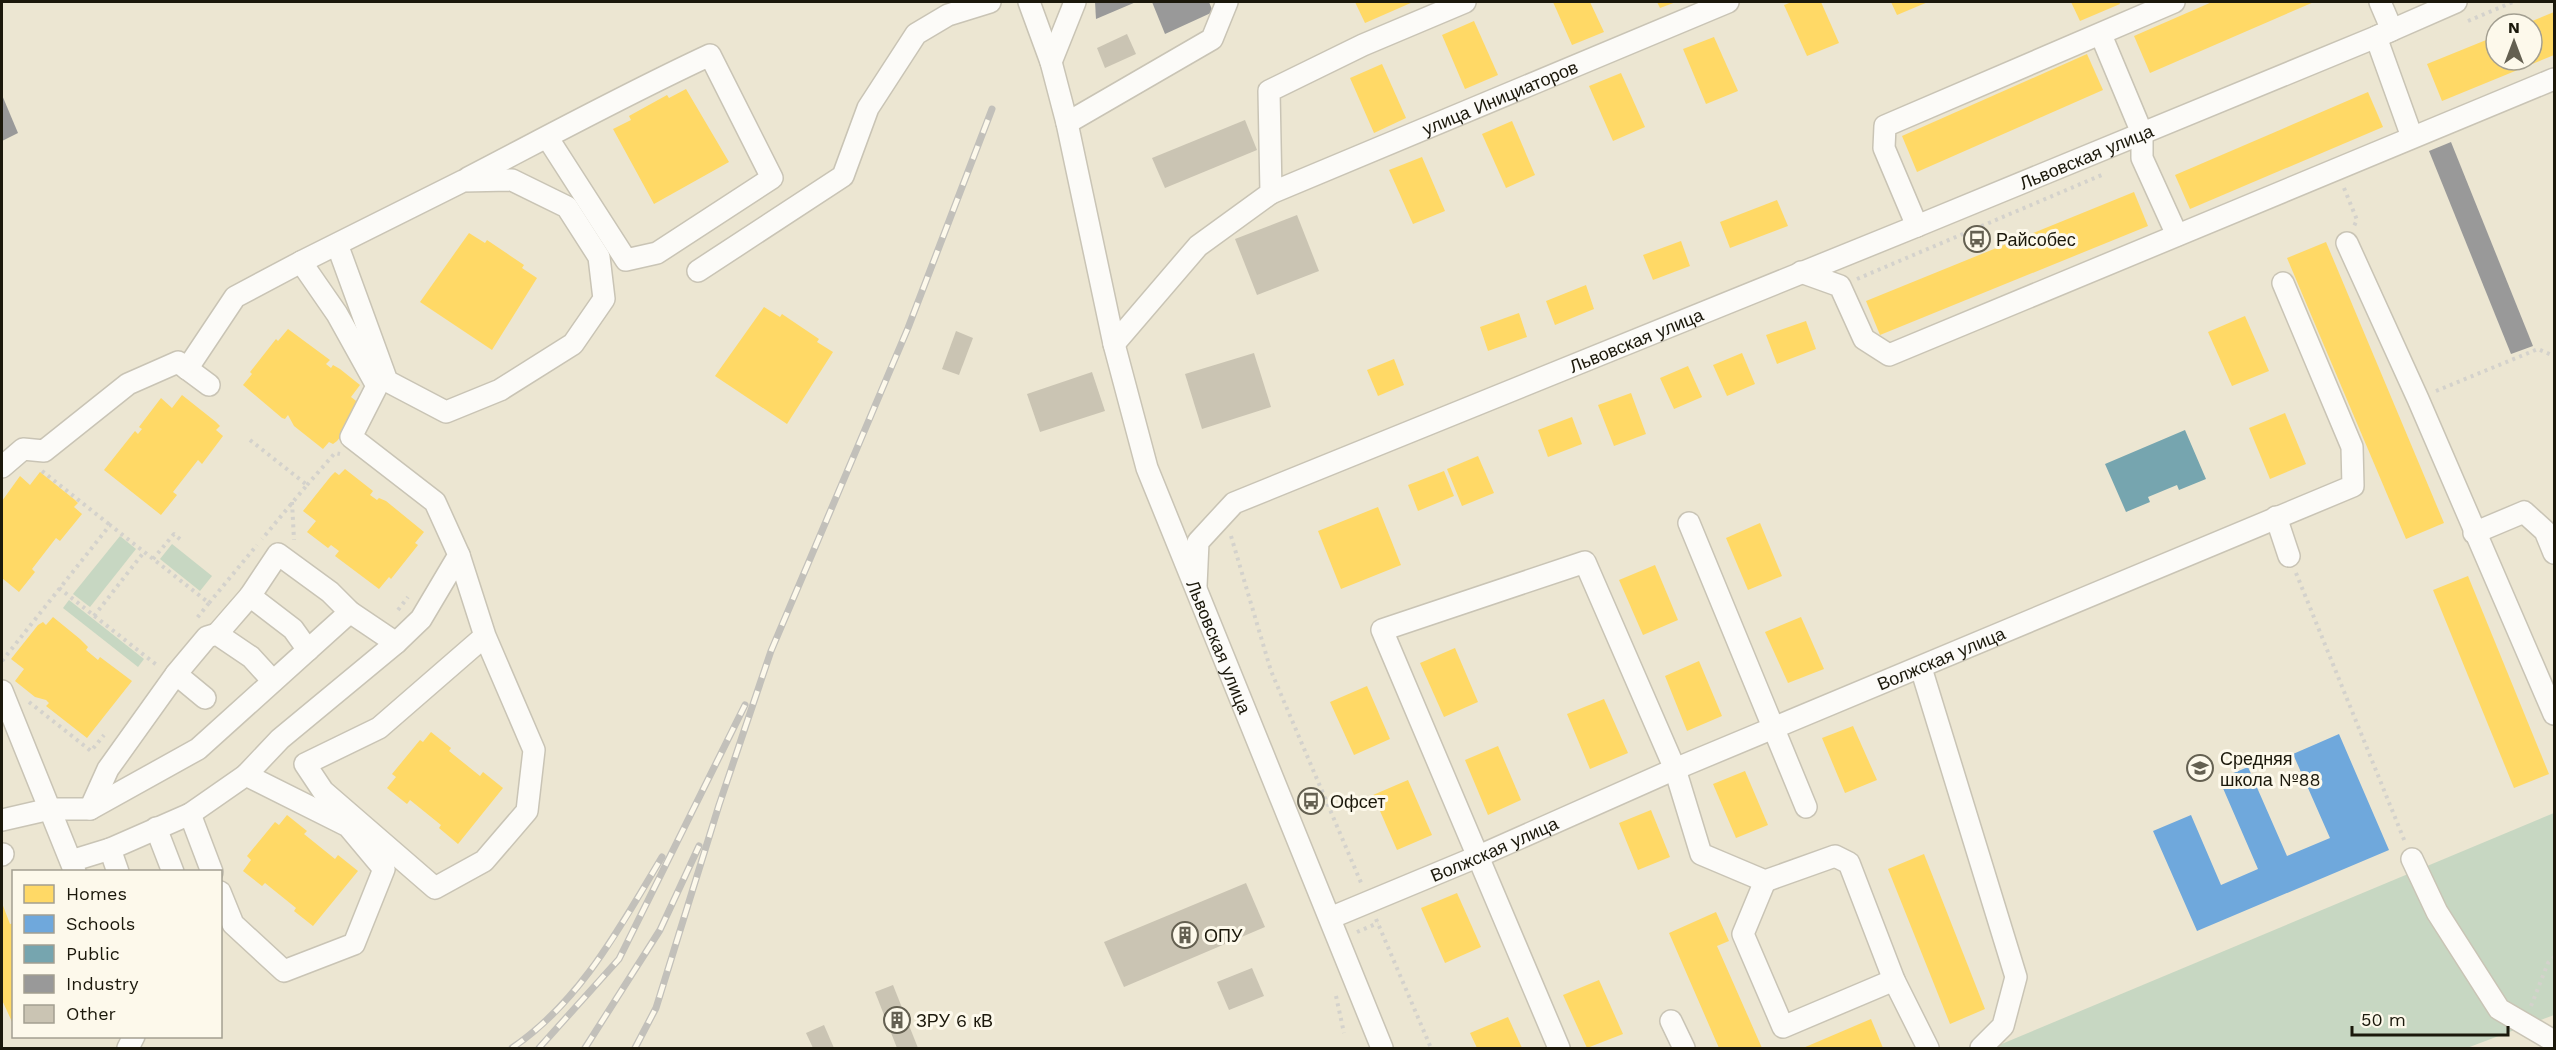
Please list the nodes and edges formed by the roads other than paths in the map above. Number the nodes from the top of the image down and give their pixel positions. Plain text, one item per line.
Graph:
1 (990, 2) edge
2 (1029, 2) edge
3 (1075, 2) edge
4 (1227, 2) edge
5 (1465, 2) edge
6 (1728, 2) edge
7 (2174, 2) edge
8 (2380, 2) edge
9 (2456, 2) edge
10 (2384, 33) junction
11 (2101, 35) junction
12 (1051, 62) junction
13 (2554, 79) edge
14 (1067, 123) junction
15 (2142, 133) junction
16 (547, 137) junction
17 (2412, 137) junction
18 (463, 181) junction
19 (1271, 193) junction
20 (1917, 226) junction
21 (2177, 236) junction
22 (2347, 243) road end
23 (338, 244) junction
24 (301, 262) junction
25 (698, 271) dead end
26 (1801, 272) junction
27 (2283, 283) dead end
28 (1114, 344) junction
29 (187, 369) junction
30 (209, 386) dead end
31 (2, 467) edge
32 (2276, 517) junction
33 (1689, 523) dead end
34 (2474, 533) junction
35 (2554, 553) edge
36 (459, 555) junction
37 (2289, 556) road end
38 (1196, 586) junction
39 (250, 596) junction
40 (350, 612) junction
41 (217, 634) junction
42 (485, 636) junction
43 (396, 643) junction
44 (308, 650) junction
45 (167, 666) junction
46 (1921, 668) junction
47 (273, 681) junction
48 (10, 693) edge
49 (205, 698) dead end
50 (2554, 714) edge
51 (1774, 728) junction
52 (280, 739) junction
53 (305, 764) junction
54 (1675, 769) junction
55 (246, 775) junction
56 (1806, 807) dead end
57 (50, 809) junction
58 (90, 809) junction
59 (190, 814) junction
60 (2, 820) edge
61 (156, 828) junction
62 (110, 849) junction
63 (1479, 856) junction
64 (2412, 859) road end
65 (73, 866) edge
66 (117, 870) edge
67 (172, 870) edge
68 (211, 870) edge
69 (1765, 881) junction
70 (222, 897) edge
71 (1330, 918) junction
72 (1894, 980) junction
73 (1671, 1021) dead end
74 (2554, 1044) edge
75 (1382, 1048) edge
76 (1559, 1048) edge
77 (1684, 1048) edge
78 (1928, 1048) edge
79 (1981, 1048) edge

1 - 25 street
2 - 12 street
3 - 12 street
4 - 14 street
5 - 19 street
6 - 19 street, улица Инициаторов
7 - 11 street
8 - 10 street
9 - 10 street, Львовская улица
10 - 15 street, Львовская улица
10 - 17 street
11 - 15 street
11 - 20 street
12 - 14 street
13 - 17 street
14 - 28 street
15 - 20 street, Львовская улица
15 - 21 street
16 - 16 street
16 - 18 street
17 - 21 street
18 - 23 street
18 - 23 street
19 - 28 street, улица Инициаторов
20 - 26 street, Львовская улица
21 - 26 street
22 - 34 street
23 - 24 street
24 - 29 street
24 - 36 street
26 - 38 street, Львовская улица
27 - 32 street, Волжская улица
28 - 38 street
29 - 30 street
29 - 31 street
32 - 37 street
32 - 46 street, Волжская улица
33 - 51 street
34 - 35 street
34 - 50 street
36 - 42 street
36 - 43 street
38 - 71 street, Львовская улица
39 - 40 street
39 - 41 street
39 - 44 street
40 - 43 street
40 - 44 street
41 - 45 street
41 - 47 street
42 - 53 street
42 - 53 street
43 - 52 street
44 - 47 street
45 - 49 street
45 - 58 street
46 - 51 street, Волжская улица
46 - 79 street
47 - 58 street
48 - 57 street
51 - 54 street, Волжская улица
51 - 56 street
52 - 53 street
52 - 55 street
54 - 63 street, Волжская улица
54 - 63 street
54 - 69 street
55 - 59 street
55 - 70 street
57 - 58 street
57 - 60 street
57 - 65 street
59 - 61 street
59 - 68 street
61 - 62 street
61 - 67 street
62 - 65 street
62 - 66 street
63 - 71 street, Волжская улица
63 - 76 street
64 - 74 street
69 - 72 street
69 - 72 street
71 - 75 street, Львовская улица
72 - 78 street
73 - 77 street

